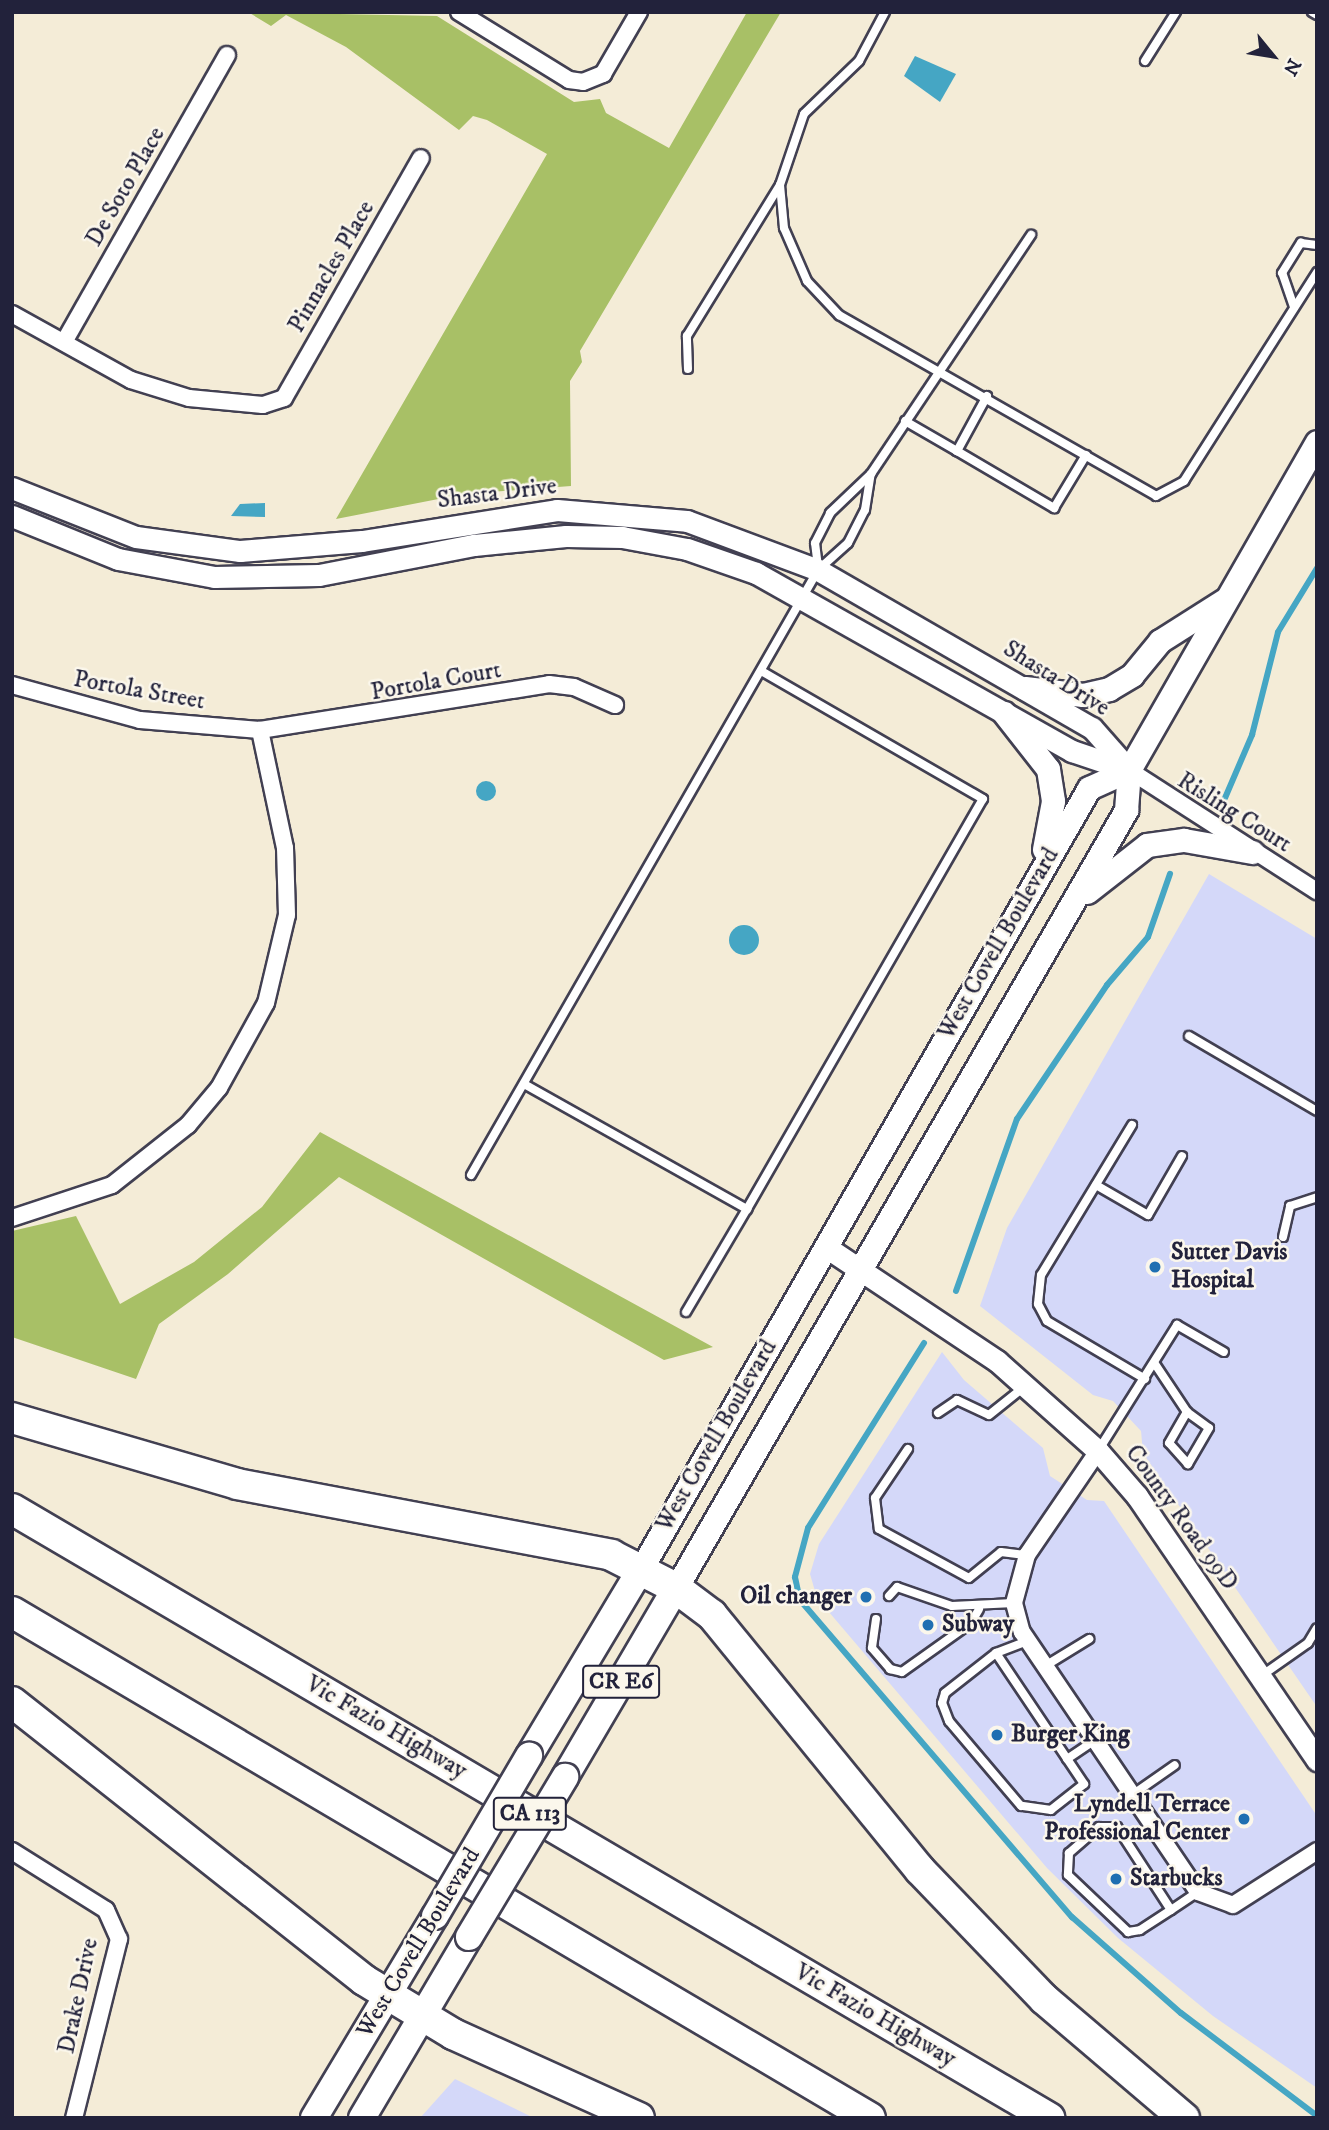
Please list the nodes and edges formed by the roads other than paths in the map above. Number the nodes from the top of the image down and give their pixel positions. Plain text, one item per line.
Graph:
1 (459, 12) edge
2 (639, 12) edge
3 (885, 12) edge
4 (1176, 12) edge
5 (1312, 12) edge
6 (1317, 15) edge
7 (227, 55) dead end
8 (1145, 61) dead end
9 (421, 158) dead end
10 (780, 185) junction
11 (1031, 235) dead end
12 (1317, 245) edge
13 (1317, 272) edge
14 (1294, 307) junction
15 (12, 314) edge
16 (64, 342) junction
17 (688, 369) dead end
18 (938, 371) junction
19 (987, 396) junction
20 (905, 421) junction
21 (1317, 442) edge
22 (957, 450) junction
23 (1086, 454) junction
24 (871, 474) junction
25 (12, 488) edge
26 (12, 516) edge
27 (818, 570) junction
28 (802, 598) junction
29 (1225, 599) junction
30 (761, 671) junction
31 (12, 685) edge
32 (1025, 688) junction
33 (615, 705) dead end
34 (1004, 713) junction
35 (260, 730) junction
36 (1129, 770) junction
37 (1252, 852) junction
38 (1037, 876) junction
39 (1317, 891) edge
40 (1074, 903) junction
41 (1189, 1036) dead end
42 (524, 1084) junction
43 (1317, 1111) edge
44 (1132, 1125) dead end
45 (1182, 1156) dead end
46 (471, 1175) dead end
47 (1096, 1185) junction
48 (1317, 1197) edge
49 (747, 1209) junction
50 (12, 1218) edge
51 (1283, 1237) dead end
52 (826, 1247) junction
53 (865, 1270) junction
54 (686, 1312) dead end
55 (1224, 1352) dead end
56 (1155, 1364) junction
57 (1145, 1380) junction
58 (1027, 1385) junction
59 (1187, 1412) junction
60 (938, 1413) dead end
61 (12, 1418) edge
62 (908, 1449) dead end
63 (1098, 1451) junction
64 (12, 1509) edge
65 (1027, 1555) junction
66 (641, 1569) junction
67 (676, 1588) junction
68 (889, 1596) dead end
69 (1014, 1603) junction
70 (979, 1609) junction
71 (12, 1612) edge
72 (876, 1619) dead end
73 (1317, 1628) edge
74 (1089, 1639) dead end
75 (1027, 1640) junction
76 (996, 1653) junction
77 (1045, 1666) junction
78 (1261, 1676) junction
79 (12, 1702) edge
80 (1095, 1740) junction
81 (1067, 1759) junction
82 (1317, 1760) edge
83 (1175, 1765) dead end
84 (1132, 1795) junction
85 (12, 1850) edge
86 (1317, 1851) edge
87 (1198, 1892) junction
88 (1171, 1910) junction
89 (388, 1996) junction
90 (422, 2016) junction
91 (74, 2118) edge
92 (314, 2118) edge
93 (362, 2118) edge
94 (639, 2118) edge
95 (870, 2118) edge
96 (1049, 2118) edge
97 (1184, 2118) edge

1 - 2 street
3 - 10 lane
4 - 8 lane
5 - 6 lane
7 - 16 street, De Soto Place
9 - 16 street, Pinnacles Place
10 - 17 lane
10 - 18 lane
11 - 18 lane
12 - 14 lane
13 - 14 lane
14 - 23 lane
15 - 16 street
18 - 19 lane
18 - 20 lane
19 - 22 lane
19 - 23 lane
20 - 22 lane
20 - 24 lane
21 - 29 main road, West Covell Boulevard / CR E6
22 - 23 lane
24 - 27 lane
24 - 27 lane
25 - 27 street, Shasta Drive
26 - 28 street, Shasta Drive
27 - 28 lane
27 - 32 street, Shasta Drive
28 - 30 lane
28 - 34 street, Shasta Drive
29 - 32 main road
29 - 36 main road, West Covell Boulevard / CR E6
30 - 42 lane
30 - 49 lane
31 - 35 street, Portola Street
32 - 36 street, Shasta Drive
33 - 35 street, Portola Court
34 - 36 street, Shasta Drive
34 - 38 main road
35 - 50 street
36 - 37 street, Risling Court
36 - 38 main road, West Covell Boulevard / CR E6
36 - 40 main road, West Covell Boulevard / CR E6
37 - 39 street, Risling Court
37 - 40 main road
38 - 52 main road, West Covell Boulevard / CR E6
40 - 53 main road, West Covell Boulevard / CR E6
41 - 43 lane
42 - 46 lane
42 - 49 lane
44 - 47 lane
45 - 47 lane
47 - 57 lane
48 - 51 lane
49 - 54 lane
52 - 53 street, County Road 99D
52 - 66 main road, West Covell Boulevard / CR E6
53 - 58 street, County Road 99D
53 - 67 main road, West Covell Boulevard / CR E6
55 - 56 lane
56 - 57 lane
56 - 59 lane
57 - 63 lane
58 - 60 lane
58 - 63 street, County Road 99D
59 - 59 lane
61 - 66 highway
62 - 65 lane
63 - 65 street
63 - 78 street, County Road 99D
64 - 96 highway, Vic Fazio Highway / CA 113
65 - 69 street
66 - 67 highway
66 - 89 main road, West Covell Boulevard / CR E6, bridge
67 - 90 main road, West Covell Boulevard / CR E6, bridge
67 - 97 highway
68 - 70 lane
69 - 70 lane
69 - 75 street
70 - 72 lane
71 - 95 highway
73 - 78 lane
74 - 77 lane
75 - 76 lane
75 - 77 street
76 - 81 lane
76 - 81 lane
77 - 80 street
78 - 82 street, County Road 99D
79 - 89 highway
80 - 81 lane
80 - 84 street
83 - 84 lane
84 - 87 street
85 - 91 street, Drake Drive
86 - 87 street
87 - 88 lane
88 - 88 lane
89 - 90 highway
89 - 92 main road, West Covell Boulevard / CR E6
90 - 93 main road, West Covell Boulevard / CR E6
90 - 94 highway

